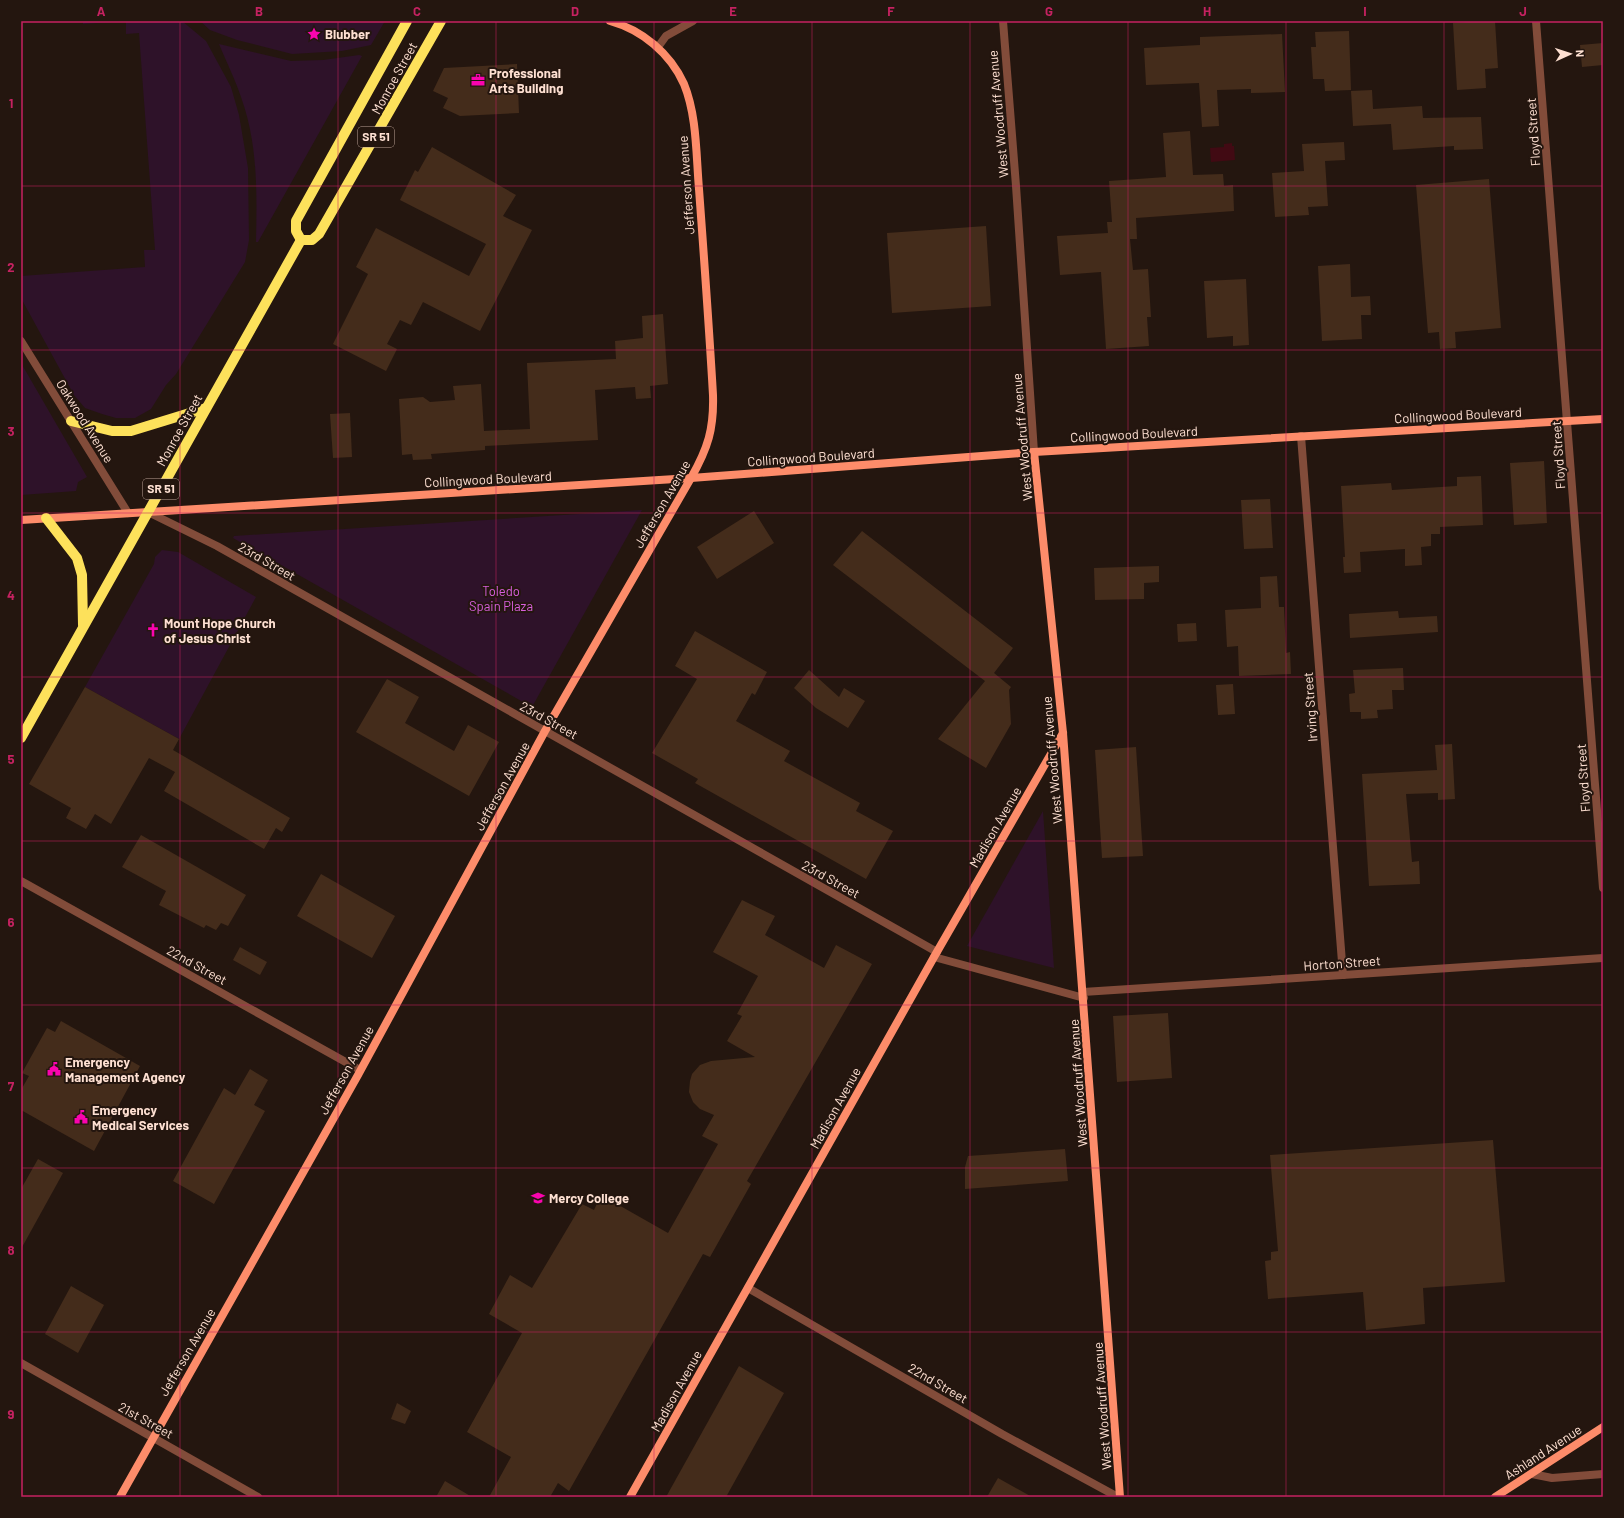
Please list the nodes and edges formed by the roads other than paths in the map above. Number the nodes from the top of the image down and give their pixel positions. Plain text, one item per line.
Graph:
1 (408, 21) edge
2 (441, 21) edge
3 (610, 21) edge
4 (693, 21) edge
5 (1003, 21) edge
6 (1536, 21) edge
7 (658, 47) junction
8 (301, 240) junction
9 (21, 341) edge
10 (206, 408) junction
11 (1603, 419) edge
12 (1567, 421) junction
13 (71, 422) junction
14 (1301, 436) junction
15 (1034, 452) junction
16 (691, 478) junction
17 (148, 512) junction
18 (128, 513) junction
19 (46, 518) junction
20 (21, 520) edge
21 (83, 626) junction
22 (545, 732) junction
23 (1063, 733) junction
24 (21, 738) edge
25 (21, 881) edge
26 (1603, 888) edge
27 (936, 954) junction
28 (1603, 958) edge
29 (1342, 975) junction
30 (1083, 995) junction
31 (360, 1070) junction
32 (748, 1288) junction
33 (21, 1363) edge
34 (1603, 1427) edge
35 (153, 1438) junction
36 (1532, 1474) junction
37 (1603, 1474) edge
38 (120, 1497) edge
39 (258, 1497) edge
40 (630, 1497) edge
41 (1119, 1497) edge
42 (1495, 1497) edge

1 - 8 main road, Monroe Street / SR 51
2 - 8 main road, Monroe Street / SR 51
3 - 7 street, Jefferson Avenue
4 - 7 street
5 - 15 street, West Woodruff Avenue
6 - 12 street, Floyd Street
7 - 16 street, Jefferson Avenue
8 - 10 main road, Monroe Street / SR 51
9 - 13 street, Oakwood Avenue
10 - 13 main road
10 - 17 main road, Monroe Street / SR 51
11 - 12 street, Collingwood Boulevard
12 - 14 street, Collingwood Boulevard
12 - 26 street, Floyd Street
13 - 18 street, Oakwood Avenue
14 - 15 street, Collingwood Boulevard
14 - 29 street, Irving Street
15 - 16 street, Collingwood Boulevard
15 - 23 street, West Woodruff Avenue
16 - 17 street, Collingwood Boulevard
16 - 22 street, Jefferson Avenue
17 - 18 street, Collingwood Boulevard
17 - 21 main road, Monroe Street / SR 51
17 - 22 street, 23rd Street
18 - 19 street, Collingwood Boulevard
19 - 20 street, Collingwood Boulevard
19 - 21 main road
21 - 24 main road, Monroe Street / SR 51
22 - 27 street, 23rd Street
22 - 31 street, Jefferson Avenue
23 - 27 street, Madison Avenue
23 - 30 street, West Woodruff Avenue
25 - 31 street, 22nd Street
27 - 30 street, 23rd Street
27 - 32 street, Madison Avenue
28 - 29 street, Horton Street
29 - 30 street, Horton Street
30 - 41 street, West Woodruff Avenue
31 - 35 street, Jefferson Avenue
32 - 40 street, Madison Avenue
32 - 41 street, 22nd Street
33 - 35 street, 21st Street
34 - 36 street, Ashland Avenue
35 - 38 street, Jefferson Avenue
35 - 39 street, 21st Street
36 - 37 street
36 - 42 street, Ashland Avenue

